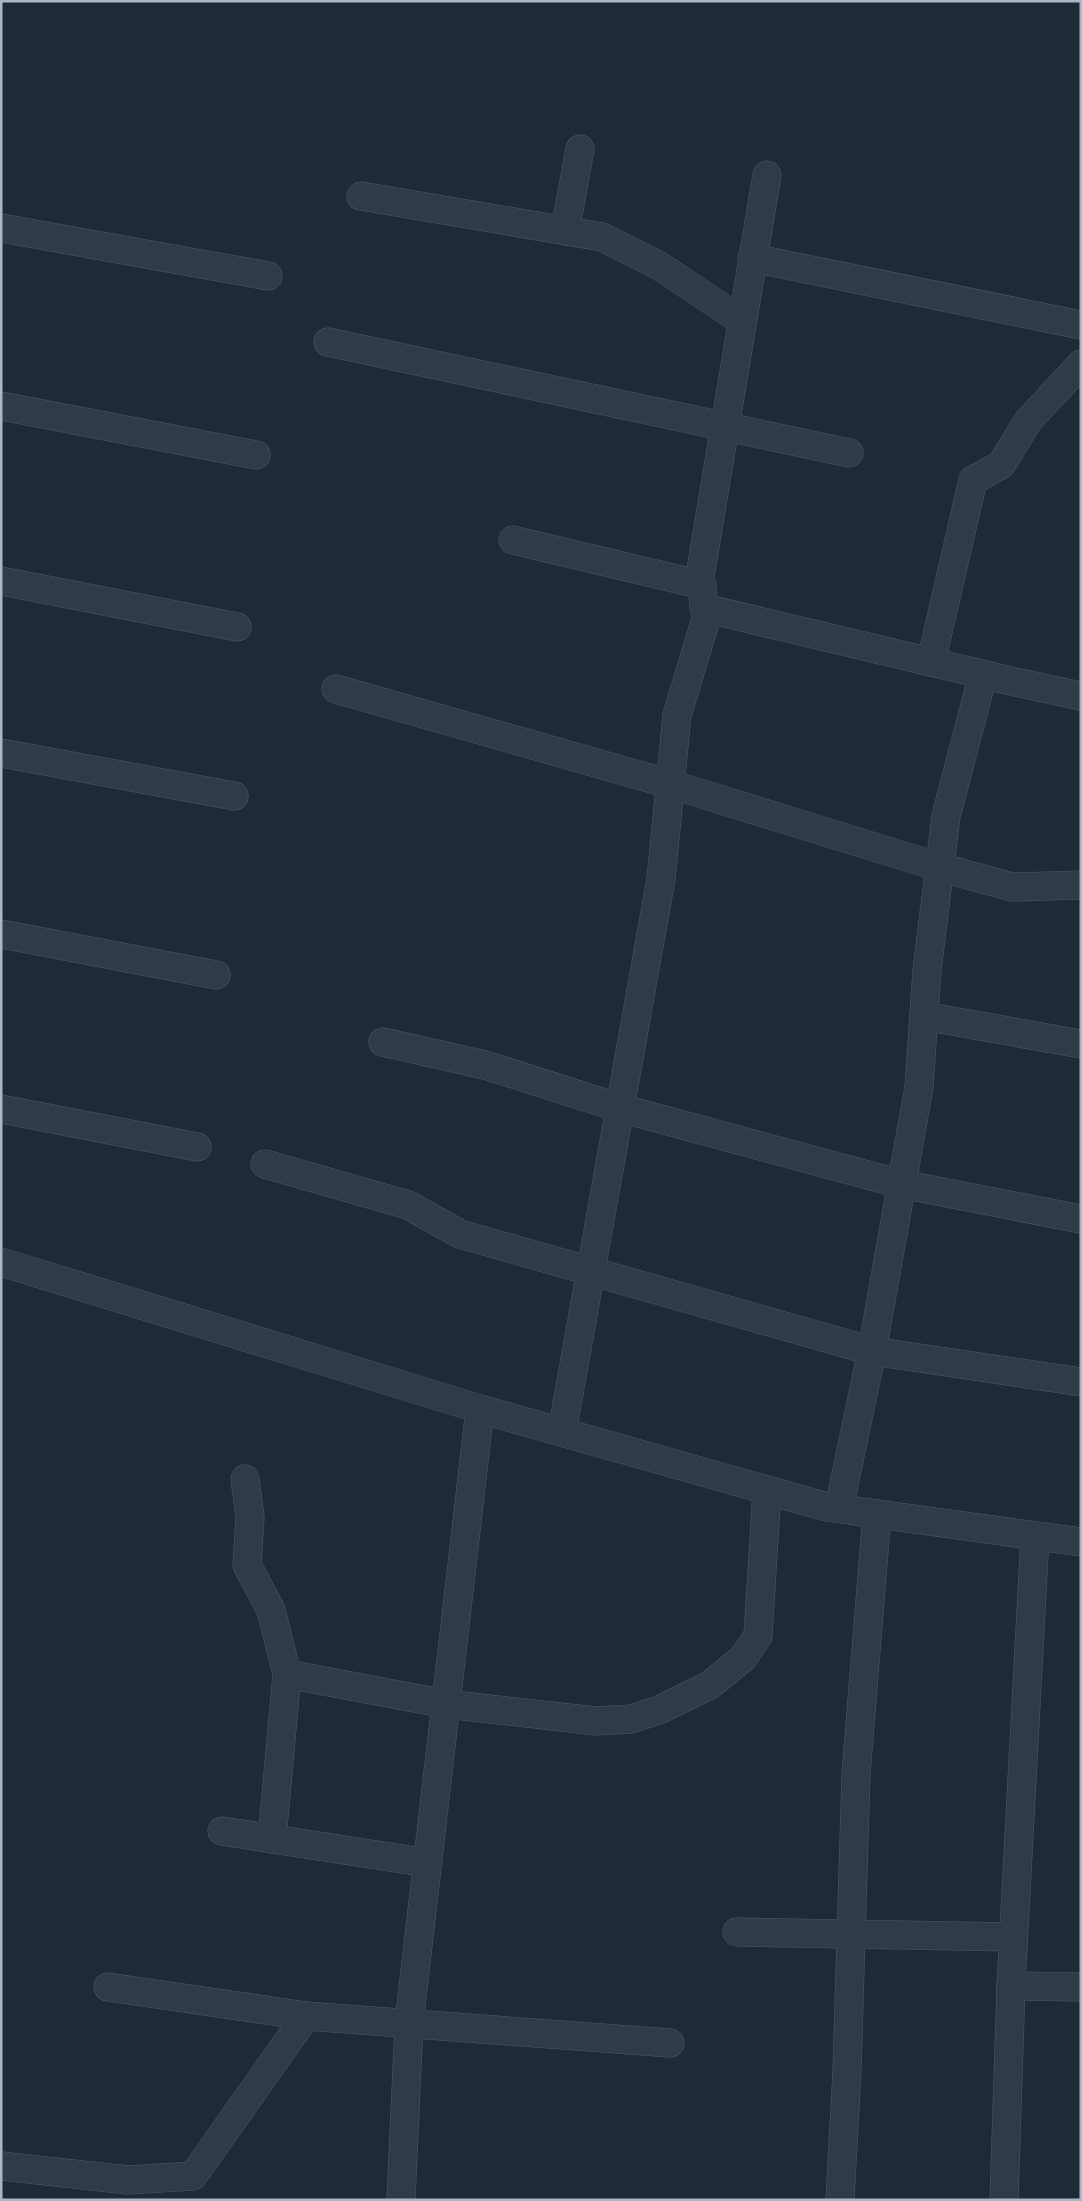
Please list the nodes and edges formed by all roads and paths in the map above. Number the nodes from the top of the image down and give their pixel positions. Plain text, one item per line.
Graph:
1 (580, 149) dead end
2 (767, 175) dead end
3 (361, 196) dead end
4 (1, 228) edge
5 (565, 231) junction
6 (752, 258) junction
7 (268, 276) dead end
8 (742, 321) junction
9 (1081, 325) edge
10 (328, 342) dead end
11 (1081, 364) edge
12 (1, 406) edge
13 (725, 426) junction
14 (849, 452) dead end
15 (256, 455) dead end
16 (513, 540) dead end
17 (1, 581) edge
18 (703, 597) junction
19 (236, 627) dead end
20 (931, 662) junction
21 (983, 675) junction
22 (336, 689) dead end
23 (1081, 696) edge
24 (1, 753) edge
25 (670, 784) junction
26 (234, 796) dead end
27 (939, 867) junction
28 (1081, 886) edge
29 (1, 934) edge
30 (216, 975) dead end
31 (924, 1016) junction
32 (383, 1042) dead end
33 (1081, 1044) edge
34 (620, 1108) junction
35 (1, 1109) edge
36 (197, 1147) dead end
37 (266, 1164) dead end
38 (901, 1184) junction
39 (1081, 1219) edge
40 (1, 1262) edge
41 (591, 1270) junction
42 (872, 1351) junction
43 (1081, 1382) edge
44 (480, 1409) junction
45 (562, 1432) junction
46 (245, 1479) dead end
47 (767, 1490) junction
48 (839, 1508) junction
49 (877, 1514) junction
50 (1035, 1536) junction
51 (1081, 1542) edge
52 (287, 1674) junction
53 (446, 1704) junction
54 (222, 1831) dead end
55 (272, 1839) junction
56 (428, 1863) junction
57 (736, 1932) dead end
58 (852, 1935) junction
59 (1013, 1937) junction
60 (1011, 1986) junction
61 (108, 1987) dead end
62 (1081, 1987) edge
63 (306, 2016) junction
64 (409, 2023) junction
65 (670, 2043) dead end
66 (1, 2166) edge
67 (401, 2200) edge
68 (840, 2200) edge
69 (1004, 2200) edge

1 - 5 street
2 - 6 street
3 - 5 street
4 - 7 street
5 - 8 street
6 - 8 street
6 - 9 street
8 - 13 street
10 - 13 street
11 - 20 street
12 - 15 street
13 - 14 street
13 - 18 street
16 - 18 street
17 - 19 street
18 - 20 street
18 - 25 street
20 - 21 street
21 - 23 street
21 - 27 street
22 - 25 street
24 - 26 street
25 - 27 street
25 - 34 street
27 - 28 street
27 - 31 street
29 - 30 street
31 - 33 street
31 - 38 street
32 - 34 street
34 - 38 street
34 - 41 street
35 - 36 street
37 - 41 street
38 - 39 street
38 - 42 street
40 - 44 street
41 - 42 street
41 - 45 street
42 - 43 street
42 - 48 street
44 - 45 street
44 - 53 street
45 - 47 street
46 - 52 street
47 - 48 street
47 - 53 street
48 - 49 street
49 - 50 street
49 - 58 street
50 - 51 street
50 - 59 street
52 - 53 street
52 - 55 street
53 - 56 street
54 - 55 street
55 - 56 street
56 - 64 street
57 - 58 street
58 - 59 street
58 - 68 street
59 - 60 street
60 - 62 street
60 - 69 street
61 - 63 street
63 - 64 street
63 - 66 street
64 - 65 street
64 - 67 street

